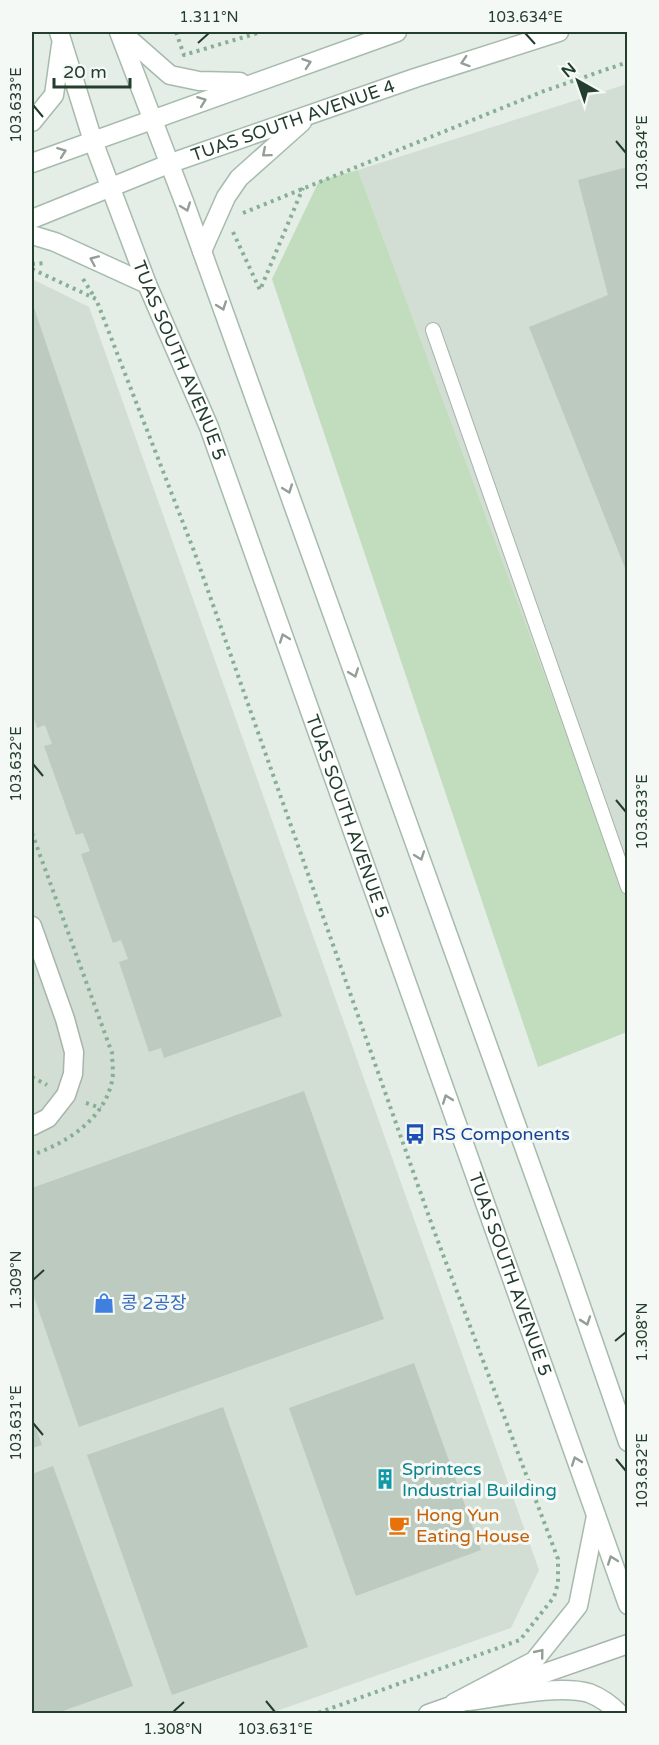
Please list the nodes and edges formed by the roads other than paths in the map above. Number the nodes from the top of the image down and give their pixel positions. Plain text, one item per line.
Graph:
1 (120, 32) edge
2 (397, 32) edge
3 (559, 32) edge
4 (61, 35) edge
5 (252, 82) junction
6 (310, 116) junction
7 (152, 120) junction
8 (32, 122) edge
9 (93, 141) junction
10 (32, 163) edge
11 (171, 163) junction
12 (111, 186) junction
13 (32, 219) edge
14 (32, 234) edge
15 (202, 251) junction
16 (147, 284) junction
17 (433, 330) dead end
18 (627, 887) edge
19 (32, 926) edge
20 (32, 1126) edge
21 (627, 1442) edge
22 (596, 1516) junction
23 (627, 1605) edge
24 (627, 1644) edge
25 (454, 1703) junction
26 (428, 1713) edge
27 (620, 1713) edge

1 - 5 main road
1 - 7 main road
5 -> 2 main road
3 -> 6 main road, TUAS SOUTH AVENUE 4
4 - 8 main road
4 - 9 main road, TUAS SOUTH AVENUE 5
7 -> 5 main road
6 - 11 main road, TUAS SOUTH AVENUE 4
6 -> 15 main road
7 - 9 main road
7 - 11 main road
10 -> 9 main road
9 - 12 main road, TUAS SOUTH AVENUE 5
11 - 12 main road, TUAS SOUTH AVENUE 4
11 -> 15 main road
12 - 13 main road, TUAS SOUTH AVENUE 4
12 - 16 main road, TUAS SOUTH AVENUE 5
16 -> 14 main road
15 -> 21 main road
22 -> 16 main road, TUAS SOUTH AVENUE 5
17 - 18 lane
19 - 20 main road
23 -> 22 main road, TUAS SOUTH AVENUE 5
25 -> 22 main road
24 - 25 main road
25 - 26 main road
25 - 27 main road

